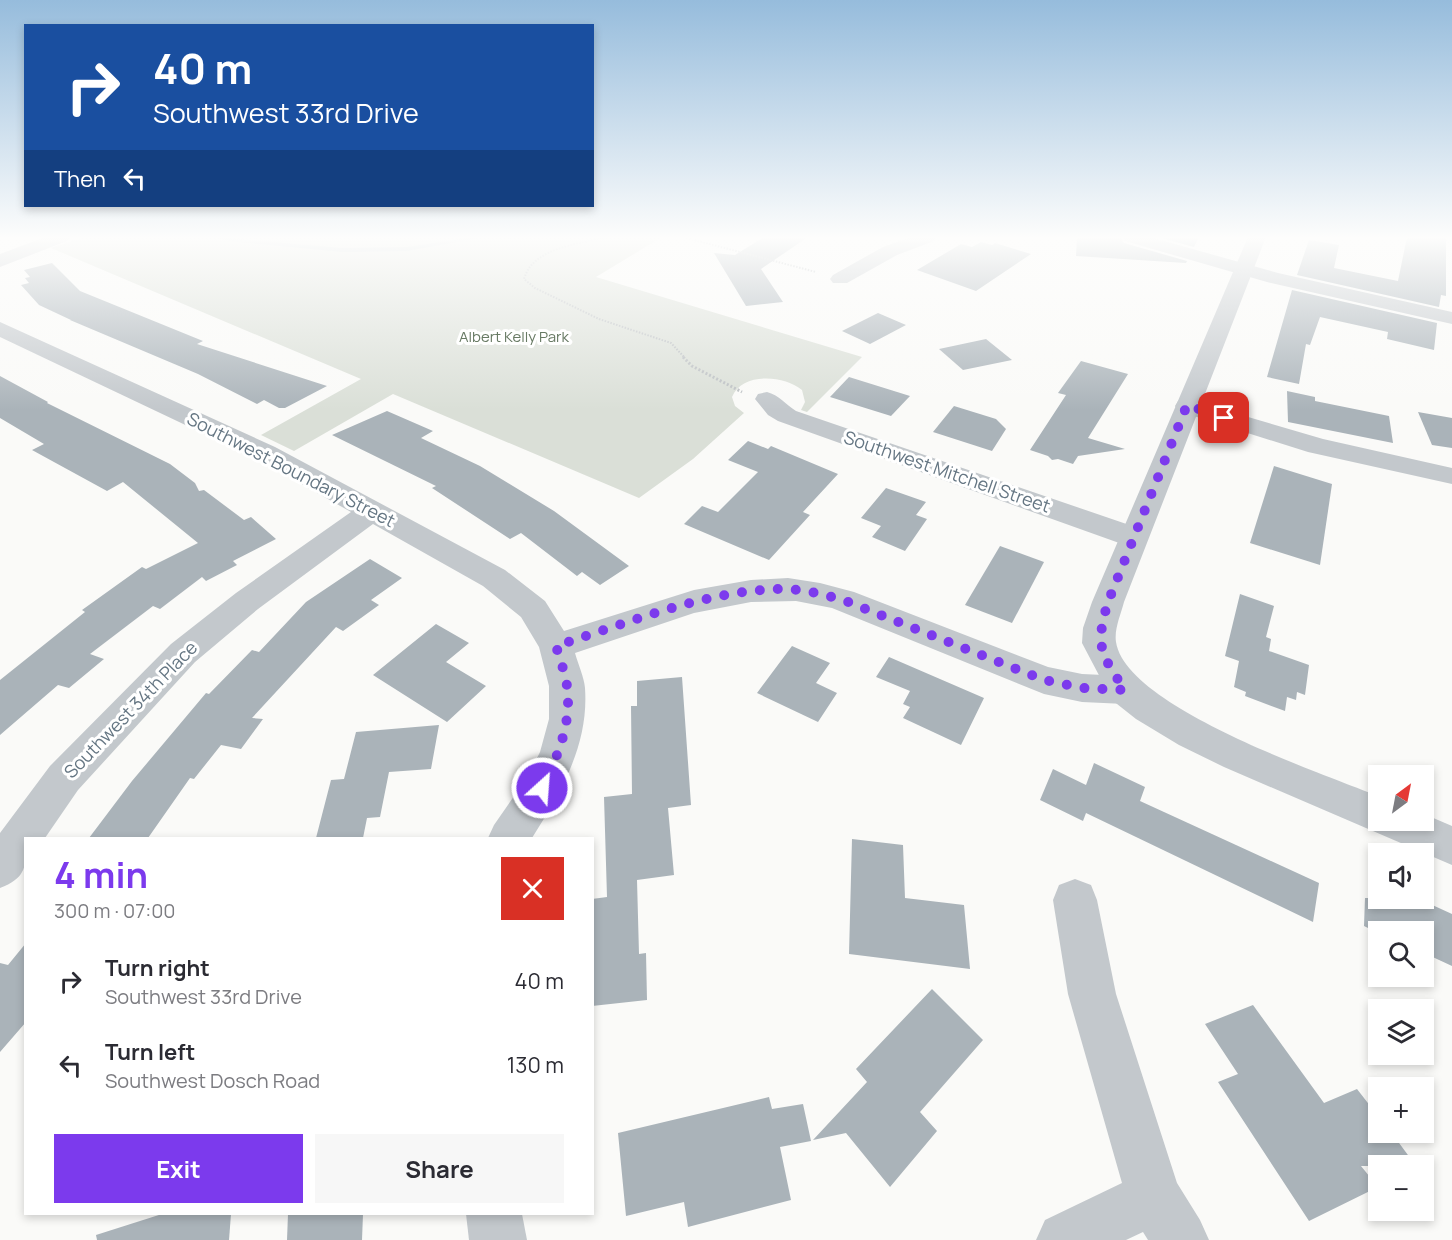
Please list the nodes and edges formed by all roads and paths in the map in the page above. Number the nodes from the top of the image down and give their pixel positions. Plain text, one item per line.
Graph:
1 (549, 295) edge
2 (1232, 295) edge
3 (1349, 295) edge
4 (1452, 318) edge
5 (0, 329) edge
6 (767, 399) joint
7 (1187, 405) junction
8 (1452, 476) edge
9 (372, 511) junction
10 (1133, 537) junction
11 (556, 646) junction
12 (1125, 690) junction
13 (1368, 811) edge
14 (1417, 831) edge
15 (510, 837) edge
16 (1452, 846) edge
17 (0, 868) edge
18 (1075, 900) dead end
19 (494, 1215) edge
20 (1167, 1218) edge
21 (498, 1240) edge
22 (1065, 1240) edge

1 - 6 path
2 - 7 street
3 - 4 street
5 - 9 street, Southwest Boundary Street
6 - 10 street, Southwest Mitchell Street
7 - 8 street
7 - 10 street
9 - 11 street, Southwest Boundary Street
9 - 17 street, Southwest 34th Place
10 - 12 street
11 - 12 street
11 - 15 street, Southwest Boundary Street
12 - 13 street
14 - 16 street
18 - 20 street
19 - 21 street
20 - 22 street

